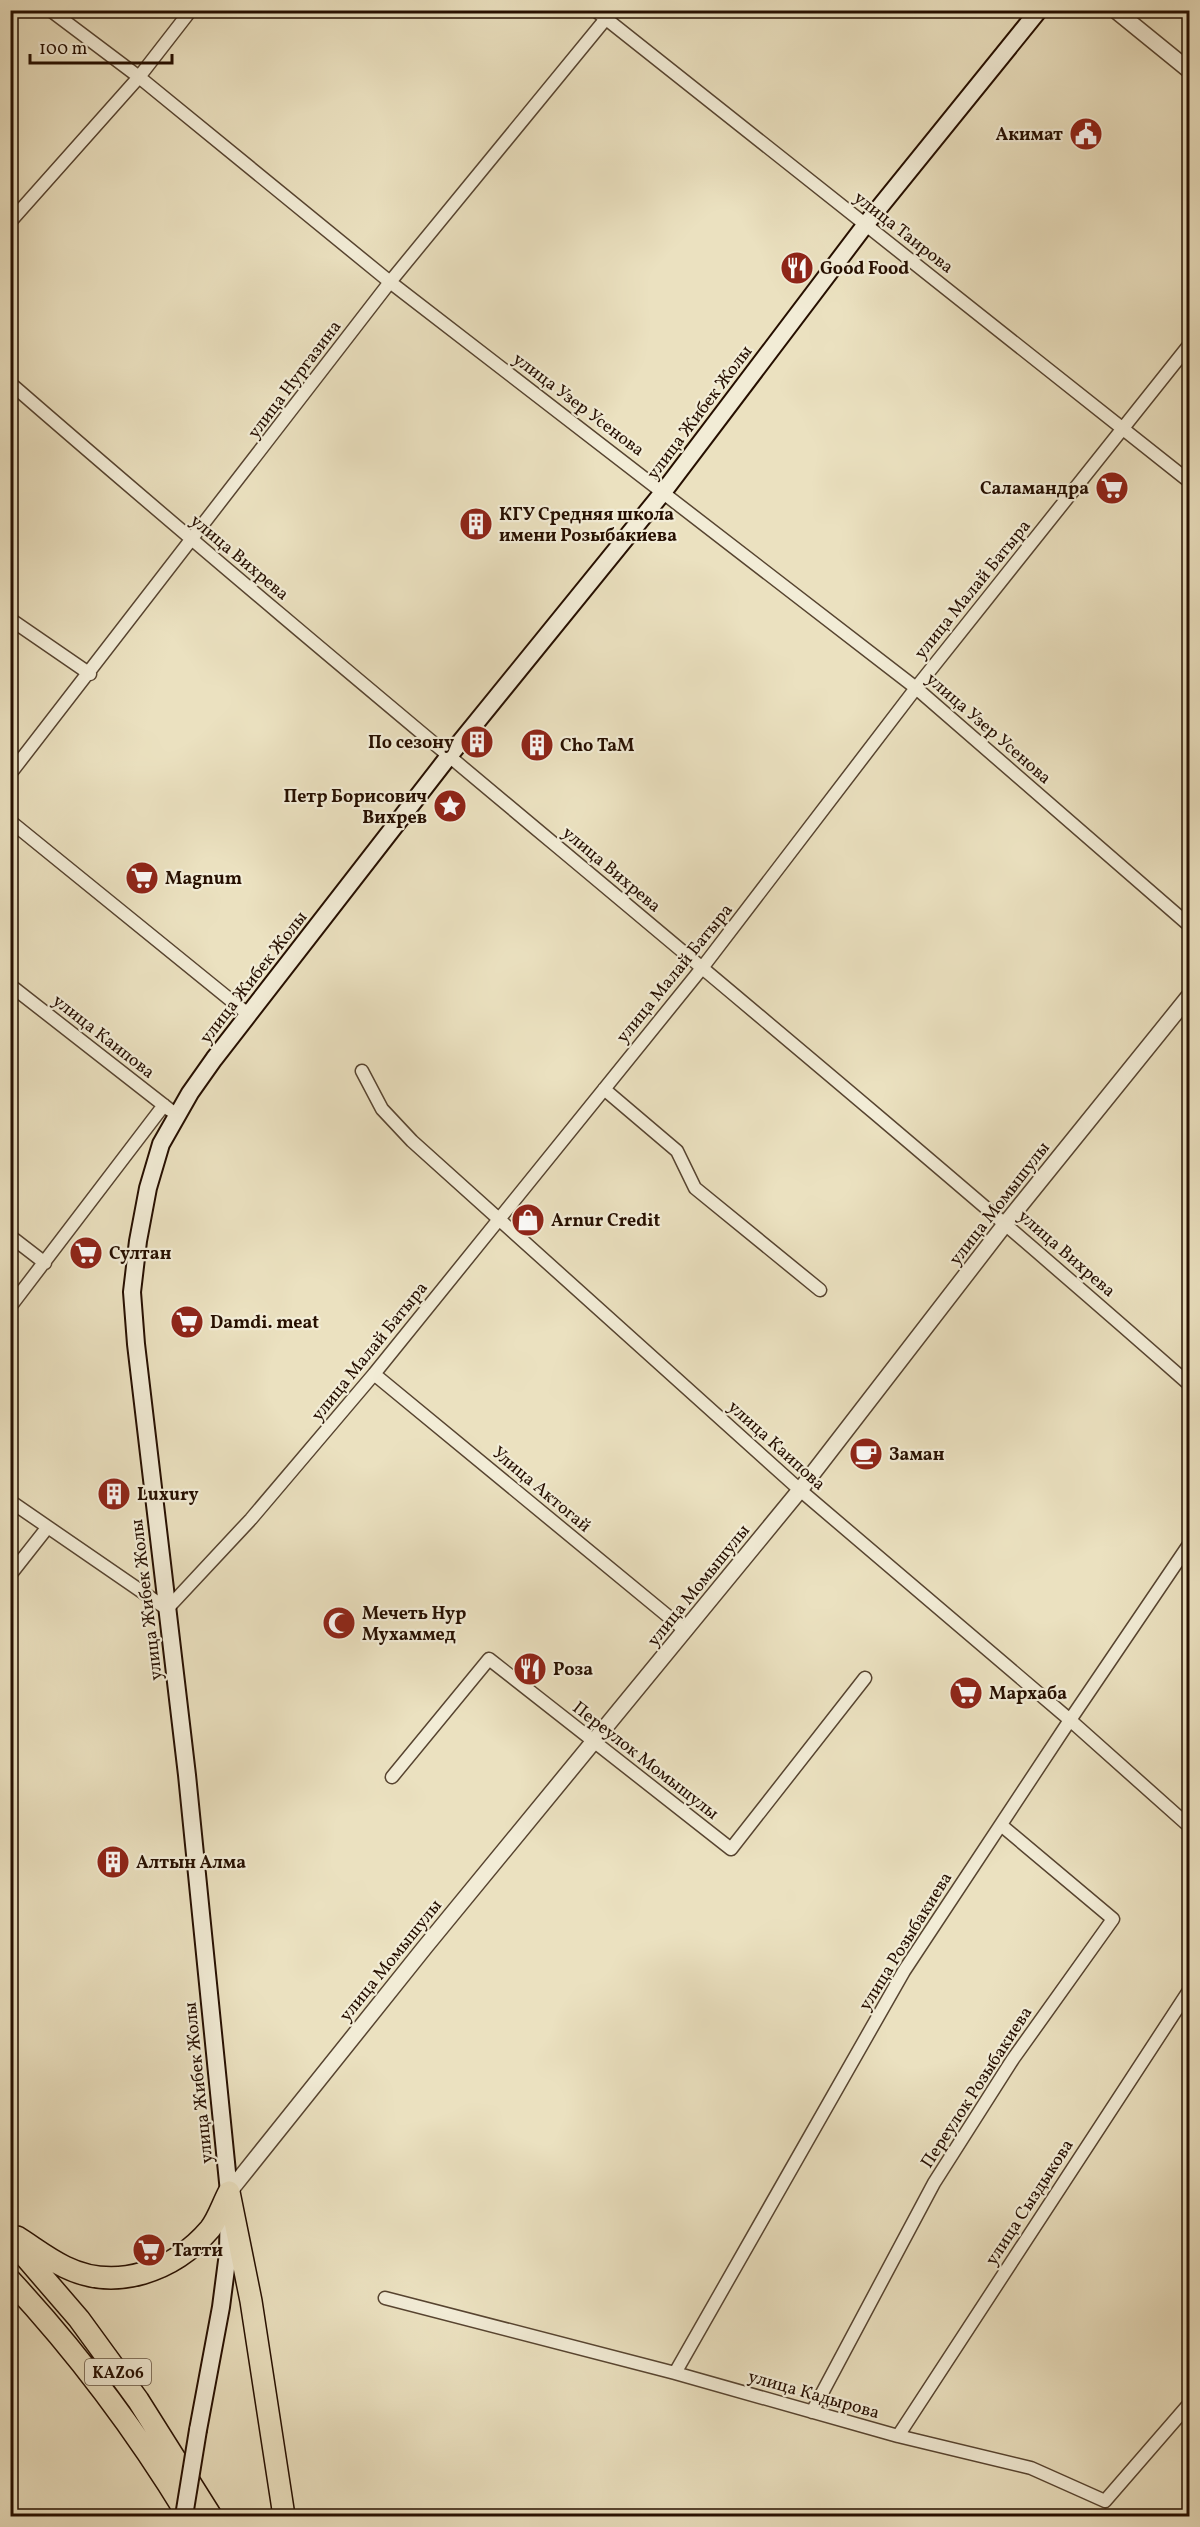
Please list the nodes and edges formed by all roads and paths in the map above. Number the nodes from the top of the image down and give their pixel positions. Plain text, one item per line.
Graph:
1 (50, 10) edge
2 (191, 10) edge
3 (595, 10) edge
4 (1039, 10) edge
5 (1115, 10) edge
6 (610, 15) edge
7 (1190, 71) edge
8 (139, 77) junction
9 (10, 222) edge
10 (866, 224) junction
11 (390, 282) junction
12 (1190, 344) edge
13 (10, 383) edge
14 (1123, 428) junction
15 (1190, 482) edge
16 (664, 491) junction
17 (192, 541) junction
18 (10, 619) edge
19 (90, 674) junction
20 (916, 688) junction
21 (449, 756) junction
22 (10, 774) edge
23 (10, 821) edge
24 (1190, 926) edge
25 (702, 968) junction
26 (10, 985) edge
27 (1190, 995) edge
28 (249, 1015) junction
29 (362, 1071) dead end
30 (604, 1089) junction
31 (170, 1110) junction
32 (499, 1218) junction
33 (1006, 1223) junction
34 (10, 1236) edge
35 (45, 1263) junction
36 (820, 1290) dead end
37 (10, 1307) edge
38 (374, 1374) junction
39 (1190, 1385) edge
40 (800, 1490) junction
41 (10, 1501) edge
42 (47, 1528) junction
43 (1190, 1543) edge
44 (10, 1575) edge
45 (167, 1609) junction
46 (686, 1632) junction
47 (865, 1678) dead end
48 (1070, 1720) junction
49 (594, 1743) junction
50 (392, 1777) dead end
51 (1001, 1825) junction
52 (1190, 1827) edge
53 (1190, 1989) edge
54 (229, 2192) junction
55 (10, 2233) edge
56 (10, 2239) edge
57 (10, 2280) edge
58 (385, 2298) dead end
59 (675, 2373) junction
60 (1190, 2403) edge
61 (812, 2412) junction
62 (898, 2436) junction
63 (186, 2517) edge
64 (211, 2517) edge
65 (284, 2517) edge

1 - 8 street, улица Узер Усенова
2 - 8 street
3 - 6 street, улица Таирова
4 - 10 main road, улица Жибек Жолы
5 - 7 street
6 - 10 street, улица Таирова
6 - 11 street, улица Нургазина
8 - 9 street
8 - 11 street, улица Узер Усенова
10 - 14 street, улица Таирова
10 - 16 main road, улица Жибек Жолы
11 - 16 street, улица Узер Усенова
11 - 17 street, улица Нургазина
12 - 14 street, улица Малай Батыра
13 - 17 street, улица Вихрева
14 - 15 street, улица Таирова
14 - 20 street, улица Малай Батыра
16 - 20 street, улица Узер Усенова
16 - 21 main road, улица Жибек Жолы
17 - 19 street, улица Нургазина
17 - 21 street, улица Вихрева
18 - 19 street
19 - 22 street, улица Нургазина
20 - 24 street, улица Узер Усенова
20 - 25 street, улица Малай Батыра
21 - 25 street, улица Вихрева
21 - 28 main road, улица Жибек Жолы
23 - 28 street
25 - 30 street, улица Малай Батыра
25 - 33 street, улица Вихрева
26 - 31 street, улица Каипова
27 - 33 street, улица Момышулы
28 - 31 main road, улица Жибек Жолы
29 - 32 street, улица Каипова
30 - 32 street, улица Малай Батыра
30 - 36 street
31 - 35 street
31 - 45 main road, улица Жибек Жолы
32 - 38 street, улица Малай Батыра
32 - 40 street, улица Каипова
33 - 39 street, улица Вихрева
33 - 40 street, улица Момышулы
34 - 35 street
35 - 37 street
38 - 45 street, улица Малай Батыра
38 - 46 street, Улица Актогай
40 - 46 street, улица Момышулы
40 - 48 street, улица Каипова
41 - 42 street
42 - 44 street
42 - 45 street
43 - 48 street, улица Розыбакиева
45 - 54 main road, улица Жибек Жолы
46 - 49 street, улица Момышулы
47 - 49 street, Переулок Момышулы
48 - 51 street, улица Розыбакиева
48 - 52 street, улица Каипова
49 - 50 street, Переулок Момышулы
49 - 54 street, улица Момышулы
51 - 59 street, улица Розыбакиева
51 - 61 street, Переулок Розыбакиева
53 - 62 street, улица Сыздыкова
54 - 55 highway
54 - 63 main road, улица Жибек Жолы, bridge
54 - 65 highway
56 - 64 highway, KAZ06
57 - 63 highway, KAZ06
58 - 59 street, улица Кадырова
59 - 61 street, улица Кадырова
60 - 62 street, улица Кадырова
61 - 62 street, улица Кадырова

